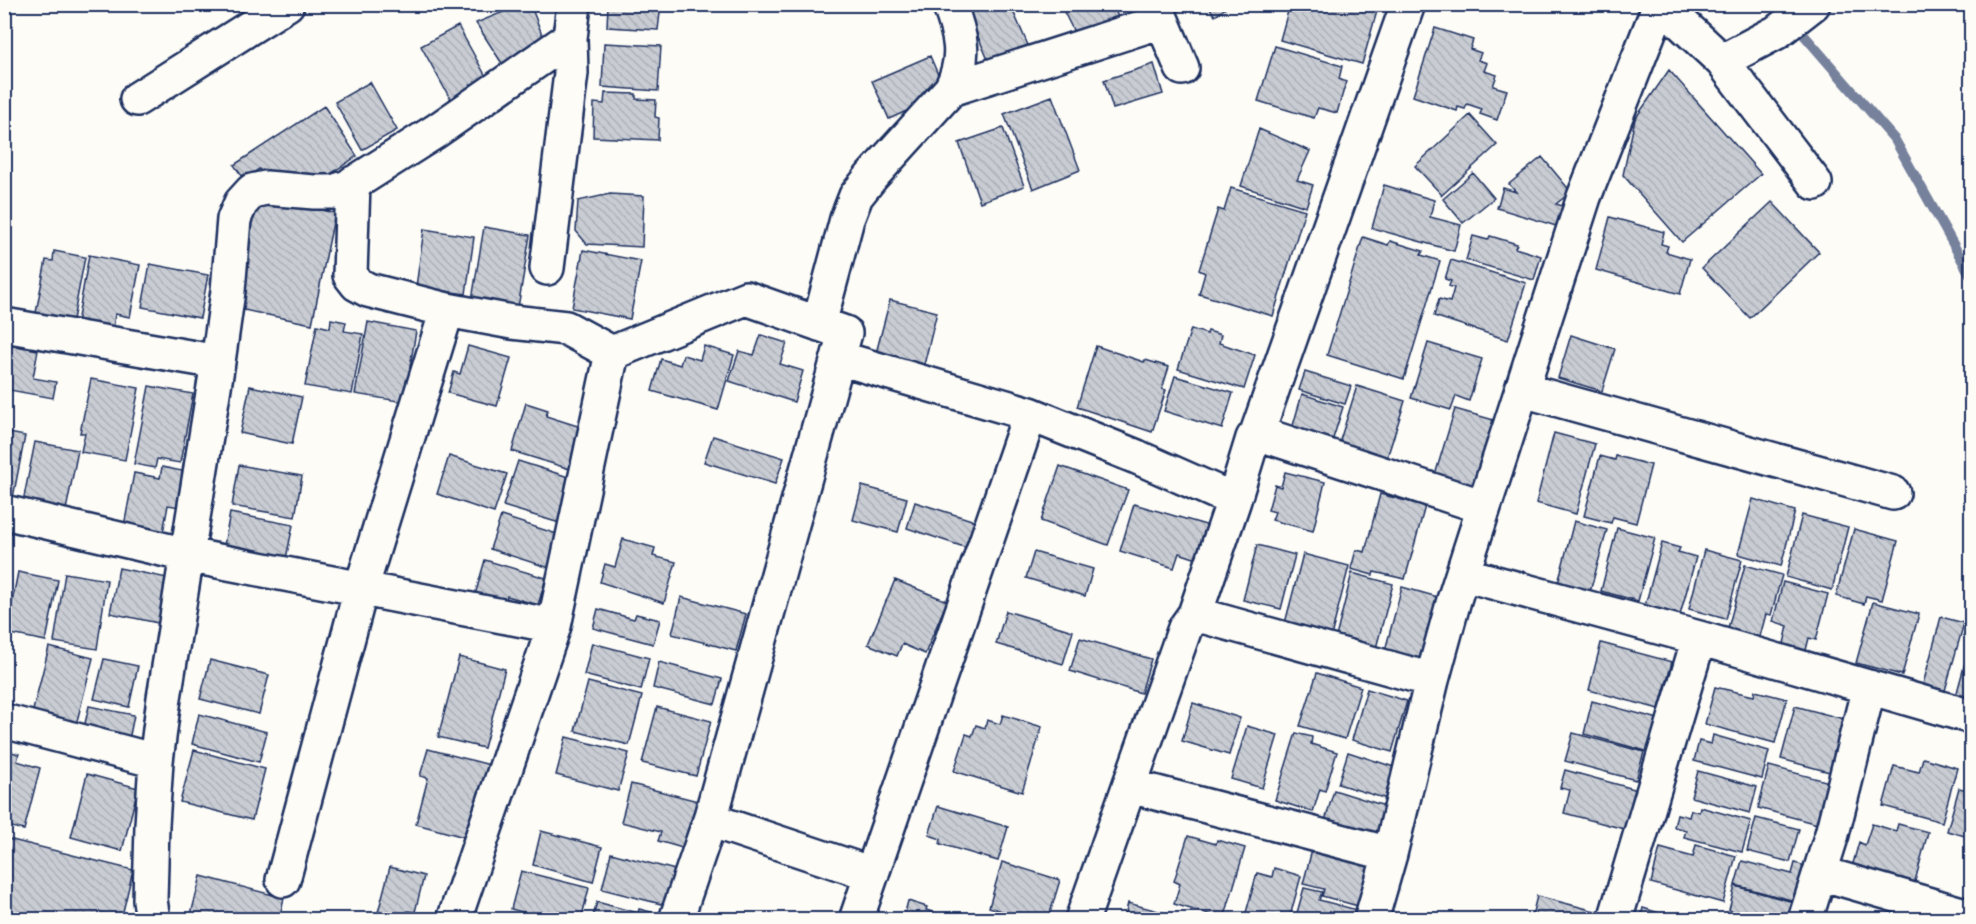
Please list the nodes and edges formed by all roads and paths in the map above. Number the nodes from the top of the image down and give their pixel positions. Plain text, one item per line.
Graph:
1 (287, 4) edge
2 (574, 4) edge
3 (949, 4) edge
4 (1408, 4) edge
5 (1660, 4) edge
6 (1813, 4) edge
7 (1158, 13) edge
8 (570, 38) junction
9 (1722, 61) junction
10 (1182, 68) dead end
11 (951, 89) junction
12 (137, 99) dead end
13 (353, 183) junction
14 (1815, 183) dead end
15 (547, 268) dead end
16 (447, 310) junction
17 (819, 324) junction
18 (4, 325) edge
19 (612, 352) junction
20 (839, 358) junction
21 (218, 362) junction
22 (1523, 390) junction
23 (1030, 414) junction
24 (1257, 433) junction
25 (1893, 493) dead end
26 (1234, 500) junction
27 (1484, 507) junction
28 (4, 512) edge
29 (188, 555) junction
30 (1463, 574) junction
31 (361, 589) junction
32 (1195, 614) junction
33 (554, 626) junction
34 (1699, 638) junction
35 (1432, 680) junction
36 (1869, 687) junction
37 (1971, 717) edge
38 (4, 721) edge
39 (156, 761) junction
40 (1130, 786) junction
41 (710, 820) junction
42 (1390, 854) junction
43 (1820, 873) junction
44 (872, 874) junction
45 (283, 880) dead end
46 (1971, 917) edge
47 (153, 920) edge
48 (454, 920) edge
49 (676, 920) edge
50 (856, 920) edge
51 (1082, 920) edge
52 (1371, 920) edge
53 (1615, 920) edge
54 (1805, 920) edge

1 - 12 street
2 - 8 street
3 - 11 street
4 - 24 street
5 - 9 street
5 - 22 street
6 - 9 street
7 - 10 street
7 - 11 street
8 - 13 street
8 - 15 street
9 - 14 street
11 - 17 street
13 - 16 street
13 - 21 street
16 - 19 street
16 - 31 street
17 - 19 street
17 - 20 street
18 - 21 street
19 - 33 street
20 - 23 street
20 - 41 street
21 - 29 street
22 - 25 street
22 - 27 street
23 - 26 street
23 - 44 street
24 - 26 street
24 - 27 street
26 - 32 street
27 - 30 street
28 - 29 street
29 - 31 street
29 - 39 street
30 - 34 street
30 - 35 street
31 - 33 street
31 - 45 street
32 - 35 street
32 - 40 street
33 - 48 street
34 - 36 street
34 - 53 street
35 - 42 street
36 - 37 street
36 - 43 street
38 - 39 street
39 - 47 street
40 - 42 street
40 - 51 street
41 - 44 street
41 - 49 street
42 - 52 street
43 - 46 street
43 - 54 street
44 - 50 street

